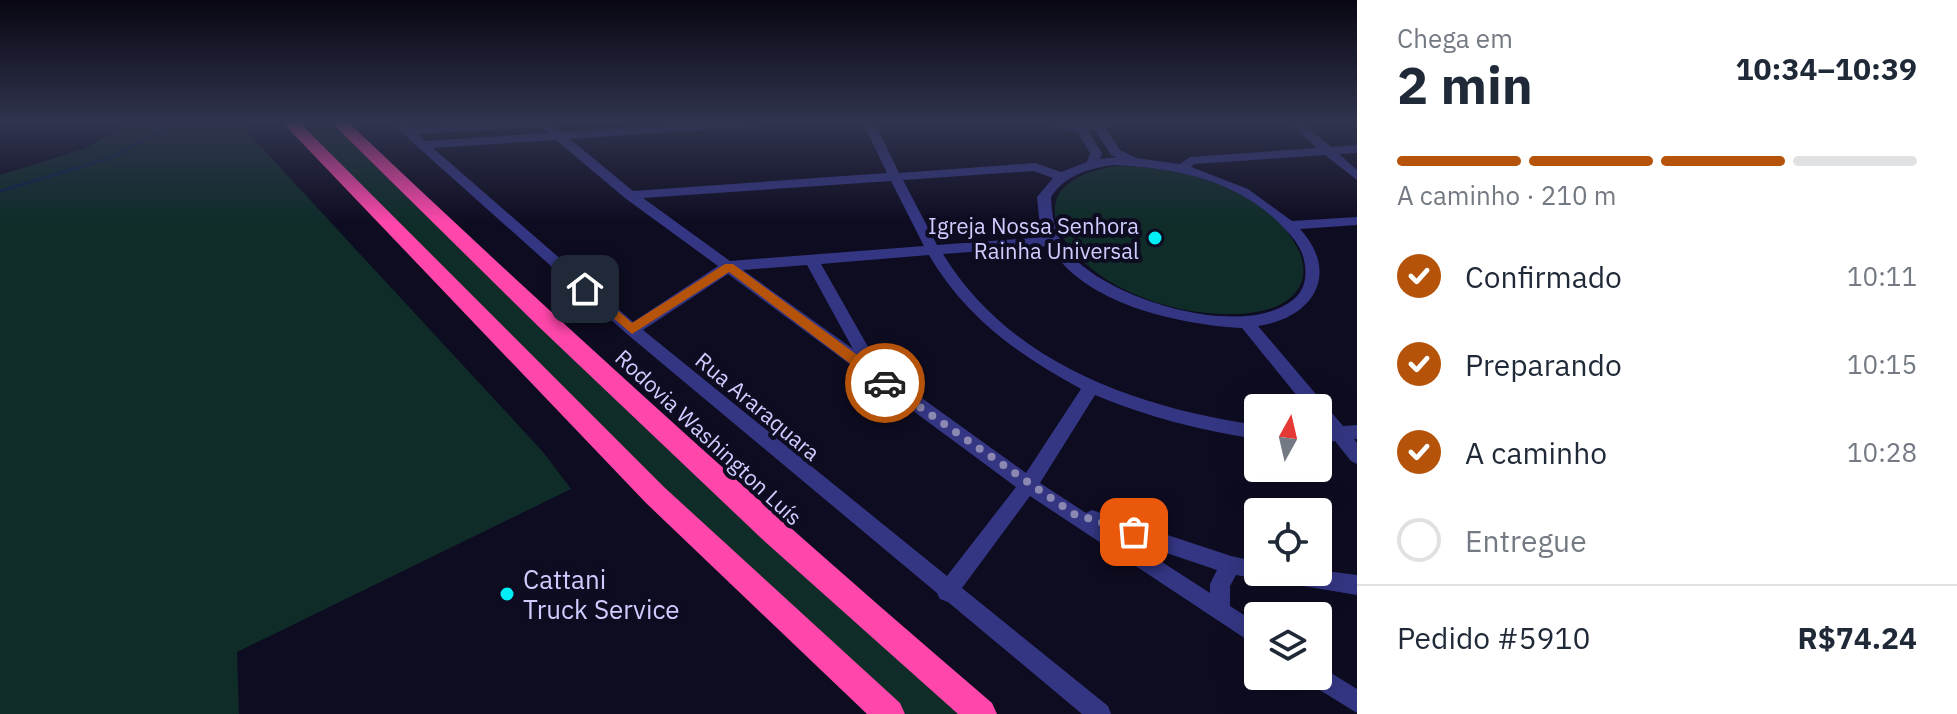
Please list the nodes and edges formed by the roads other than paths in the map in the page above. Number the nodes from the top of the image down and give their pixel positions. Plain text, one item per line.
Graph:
1 (324, 156) edge
2 (374, 156) edge
3 (436, 156) edge
4 (584, 156) edge
5 (886, 156) edge
6 (1095, 156) edge
7 (1125, 156) edge
8 (1255, 156) edge
9 (1334, 156) edge
10 (1135, 161) junction
11 (1093, 164) junction
12 (1183, 168) junction
13 (1061, 176) junction
14 (1357, 176) edge
15 (897, 177) junction
16 (630, 195) junction
17 (1357, 221) edge
18 (1290, 225) junction
19 (1053, 241) junction
20 (935, 250) junction
21 (812, 260) junction
22 (729, 266) junction
23 (1246, 322) junction
24 (632, 330) junction
25 (875, 376) junction
26 (1092, 386) junction
27 (1306, 394) edge
28 (1332, 420) edge
29 (1244, 430) edge
30 (1349, 434) edge
31 (1357, 456) edge
32 (1028, 485) junction
33 (1074, 514) junction
34 (1231, 565) junction
35 (1244, 568) edge
36 (1332, 582) edge
37 (1357, 585) edge
38 (947, 592) junction
39 (1220, 611) junction
40 (1244, 627) edge
41 (1332, 685) edge
42 (1357, 702) edge
43 (889, 714) edge
44 (981, 714) edge
45 (1100, 714) edge

1 - 43 highway
2 - 44 highway, Rodovia Washington Luís
3 - 24 street, Rua Araraquara
4 - 16 street
5 - 15 street
6 - 11 street
7 - 10 street
8 - 12 street
9 - 14 street
10 - 11 street
10 - 12 street
11 - 13 street
12 - 18 street
13 - 15 street
13 - 19 street
15 - 16 street
15 - 20 street
16 - 22 street
17 - 18 street
18 - 23 street
19 - 20 street
19 - 23 street
20 - 21 street
20 - 26 street
21 - 22 street
21 - 25 street
22 - 24 street
22 - 25 street
23 - 27 street
24 - 38 street, Rua Araraquara
25 - 32 street
26 - 29 street
26 - 32 street
28 - 30 street
30 - 31 street
32 - 33 street
32 - 38 street
33 - 34 street
33 - 39 street
34 - 35 street
34 - 39 street
36 - 37 street
38 - 45 street, Rua Araraquara
39 - 40 street
41 - 42 street

